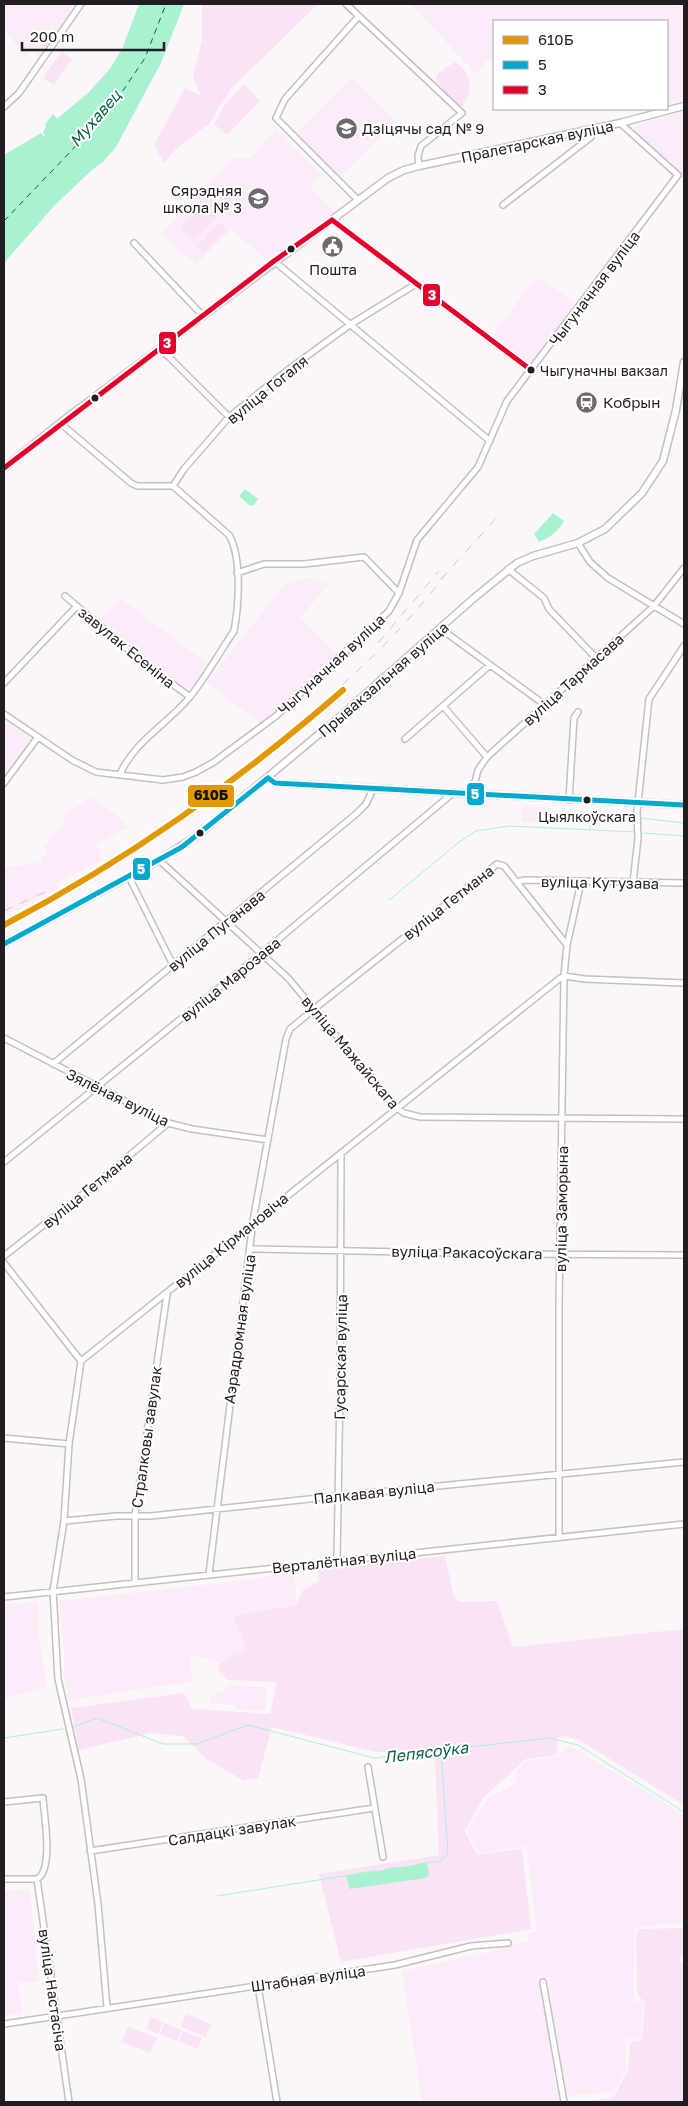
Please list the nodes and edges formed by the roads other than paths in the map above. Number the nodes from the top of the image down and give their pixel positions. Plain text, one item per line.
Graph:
1 (80, 4) edge
2 (346, 4) edge
3 (359, 16) junction
4 (684, 106) edge
5 (4, 107) edge
6 (620, 123) junction
7 (594, 128) junction
8 (419, 166) junction
9 (358, 200) junction
10 (503, 205) dead end
11 (332, 220) junction
12 (134, 243) dead end
13 (274, 261) junction
14 (416, 284) junction
15 (203, 316) junction
16 (351, 324) junction
17 (160, 348) junction
18 (684, 362) edge
19 (532, 370) junction
20 (229, 417) junction
21 (60, 423) junction
22 (490, 441) junction
23 (4, 468) edge
24 (173, 486) junction
25 (578, 543) junction
26 (684, 568) edge
27 (508, 569) junction
28 (237, 573) junction
29 (399, 593) junction
30 (65, 596) dead end
31 (77, 606) junction
32 (654, 606) junction
33 (684, 624) edge
34 (441, 629) junction
35 (684, 646) edge
36 (596, 658) junction
37 (490, 665) junction
38 (4, 683) edge
39 (190, 696) junction
40 (545, 705) junction
41 (443, 706) junction
42 (578, 712) dead end
43 (4, 714) edge
44 (38, 737) junction
45 (405, 739) dead end
46 (486, 756) junction
47 (120, 774) junction
48 (268, 778) junction
49 (4, 784) edge
50 (373, 789) junction
51 (453, 793) junction
52 (472, 794) junction
53 (569, 800) junction
54 (639, 803) junction
55 (684, 805) edge
56 (159, 860) junction
57 (129, 877) junction
58 (517, 882) junction
59 (581, 882) junction
60 (633, 883) junction
61 (684, 883) edge
62 (227, 922) junction
63 (4, 944) edge
64 (567, 945) junction
65 (262, 953) junction
66 (172, 966) junction
67 (564, 976) junction
68 (684, 983) edge
69 (314, 1009) junction
70 (4, 1038) edge
71 (52, 1064) junction
72 (97, 1088) junction
73 (397, 1108) junction
74 (563, 1116) junction
75 (684, 1119) edge
76 (168, 1123) junction
77 (268, 1140) junction
78 (4, 1152) edge
79 (341, 1153) junction
80 (10, 1157) junction
81 (4, 1162) edge
82 (253, 1221) junction
83 (250, 1248) junction
84 (340, 1250) junction
85 (560, 1253) junction
86 (684, 1255) edge
87 (4, 1256) edge
88 (4, 1263) edge
89 (167, 1293) junction
90 (81, 1360) junction
91 (4, 1438) edge
92 (69, 1444) junction
93 (684, 1462) edge
94 (559, 1474) junction
95 (337, 1496) junction
96 (217, 1509) junction
97 (135, 1515) junction
98 (64, 1521) junction
99 (684, 1524) edge
100 (559, 1538) junction
101 (337, 1560) junction
102 (209, 1574) junction
103 (134, 1582) junction
104 (53, 1592) junction
105 (4, 1597) edge
106 (368, 1767) dead end
107 (4, 1802) edge
108 (374, 1808) junction
109 (90, 1851) junction
110 (382, 1857) dead end
111 (37, 1878) junction
112 (4, 1879) edge
113 (508, 1943) dead end
114 (543, 1982) dead end
115 (258, 1986) junction
116 (106, 2007) junction
117 (58, 2016) junction
118 (4, 2024) edge
119 (68, 2102) edge
120 (277, 2102) edge
121 (564, 2102) edge

1 - 5 street
2 - 3 street
3 - 8 street
3 - 9 street
4 - 6 main road, Пралетарская вуліца
6 - 7 main road, Пралетарская вуліца
6 - 19 street, Чыгуначная вуліца
7 - 8 main road, Пралетарская вуліца
7 - 10 street
8 - 9 main road, Пралетарская вуліца
9 - 11 main road, Пралетарская вуліца
11 - 13 main road, Пралетарская вуліца
11 - 14 street
12 - 15 street
13 - 15 main road, Пралетарская вуліца
13 - 16 street
14 - 16 street, вуліца Гогаля
14 - 19 street
15 - 17 main road, Пралетарская вуліца
16 - 20 street, вуліца Гогаля
16 - 22 street
17 - 20 street
17 - 21 main road, Пралетарская вуліца
18 - 25 main road, Прывакзальная вуліца
19 - 22 street, Чыгуначная вуліца
20 - 24 street, вуліца Гогаля
21 - 23 main road, Пралетарская вуліца
21 - 24 street
22 - 29 street, Чыгуначная вуліца
24 - 28 street
25 - 27 main road, Прывакзальная вуліца
25 - 32 street
26 - 32 street, вуліца Тармасава
27 - 34 main road, Прывакзальная вуліца
27 - 36 street
28 - 29 street
28 - 39 street
29 - 47 street, Чыгуначная вуліца
30 - 31 street, завулак Есеніна
31 - 38 street
31 - 39 street, завулак Есеніна
32 - 33 street
32 - 36 street, вуліца Тармасава
34 - 37 street
34 - 48 main road, Прывакзальная вуліца
35 - 54 street
36 - 40 street, вуліца Тармасава
37 - 40 street
37 - 41 street
39 - 47 street
40 - 46 street, вуліца Тармасава
41 - 45 street
41 - 46 street
42 - 53 street
43 - 44 street, Чыгуначная вуліца
44 - 47 street, Чыгуначная вуліца
44 - 49 street
46 - 52 street, вуліца Тармасава
48 - 50 main road
48 - 56 main road, Прывакзальная вуліца
50 - 51 main road
50 - 62 street, вуліца Пуганава
51 - 52 main road
51 - 65 street, вуліца Марозава
52 - 53 main road
53 - 54 main road
54 - 55 main road
54 - 60 street
56 - 57 main road, Прывакзальная вуліца
56 - 62 street, вуліца Мажайскага
57 - 63 main road, Прывакзальная вуліца
57 - 66 street
58 - 59 street, вуліца Кутузава
58 - 64 street, вуліца Гетмана
58 - 69 street, вуліца Гетмана
59 - 60 street, вуліца Кутузава
59 - 64 street, вуліца Заморына
60 - 61 street, вуліца Кутузава
62 - 65 street, вуліца Мажайскага
62 - 66 street, вуліца Пуганава
64 - 67 street, вуліца Заморына
65 - 69 street, вуліца Мажайскага
65 - 72 street, вуліца Марозава
66 - 71 street, вуліца Пуганава
67 - 68 street
67 - 73 street, вуліца Кірмановіча
67 - 74 street, вуліца Заморына
69 - 73 street, вуліца Мажайскага
69 - 77 street, Аэрадромная вуліца
70 - 71 street, Зялёная вуліца
71 - 72 street, Зялёная вуліца
72 - 76 street, Зялёная вуліца
72 - 80 street, вуліца Марозава
73 - 74 street, вуліца Мажайскага
73 - 79 street, вуліца Кірмановіча
74 - 75 street, вуліца Мажайскага
74 - 85 street, вуліца Заморына
76 - 77 street, Зялёная вуліца
76 - 87 street, вуліца Гетмана
77 - 82 street, Аэрадромная вуліца
78 - 80 street
79 - 82 street, вуліца Кірмановіча
79 - 84 street, Гусарская вуліца
80 - 81 street, вуліца Марозава
82 - 83 street, Аэрадромная вуліца
82 - 89 street, вуліца Кірмановіча
83 - 84 street, вуліца Ракасоўскага
83 - 96 street, Аэрадромная вуліца
84 - 85 street, вуліца Ракасоўскага
84 - 95 street, Гусарская вуліца
85 - 86 street, вуліца Ракасоўскага
85 - 94 street, вуліца Заморына
88 - 90 street
89 - 90 street, вуліца Кірмановіча
89 - 97 street, Стралковы завулак
90 - 92 street
91 - 92 street
92 - 98 street
93 - 94 street, Палкавая вуліца
94 - 95 street, Палкавая вуліца
94 - 100 street, вуліца Заморына
95 - 96 street, Палкавая вуліца
95 - 101 street, Гусарская вуліца
96 - 97 street, Палкавая вуліца
96 - 102 street, Аэрадромная вуліца
97 - 98 street, Палкавая вуліца
97 - 103 street, Стралковы завулак
98 - 104 street
99 - 100 street, Верталётная вуліца
100 - 101 street, Верталётная вуліца
101 - 102 street, Верталётная вуліца
102 - 103 street, Верталётная вуліца
103 - 104 street, Верталётная вуліца
104 - 105 street, Верталётная вуліца
104 - 109 street
106 - 108 street
107 - 111 street
108 - 109 street, Салдацкі завулак
108 - 110 street
109 - 116 street
111 - 112 street
111 - 117 street, вуліца Настасіча
113 - 115 street, Штабная вуліца
114 - 121 street
115 - 116 street, Штабная вуліца
115 - 120 street
116 - 117 street, Штабная вуліца
117 - 118 street, Штабная вуліца
117 - 119 street, вуліца Настасіча

